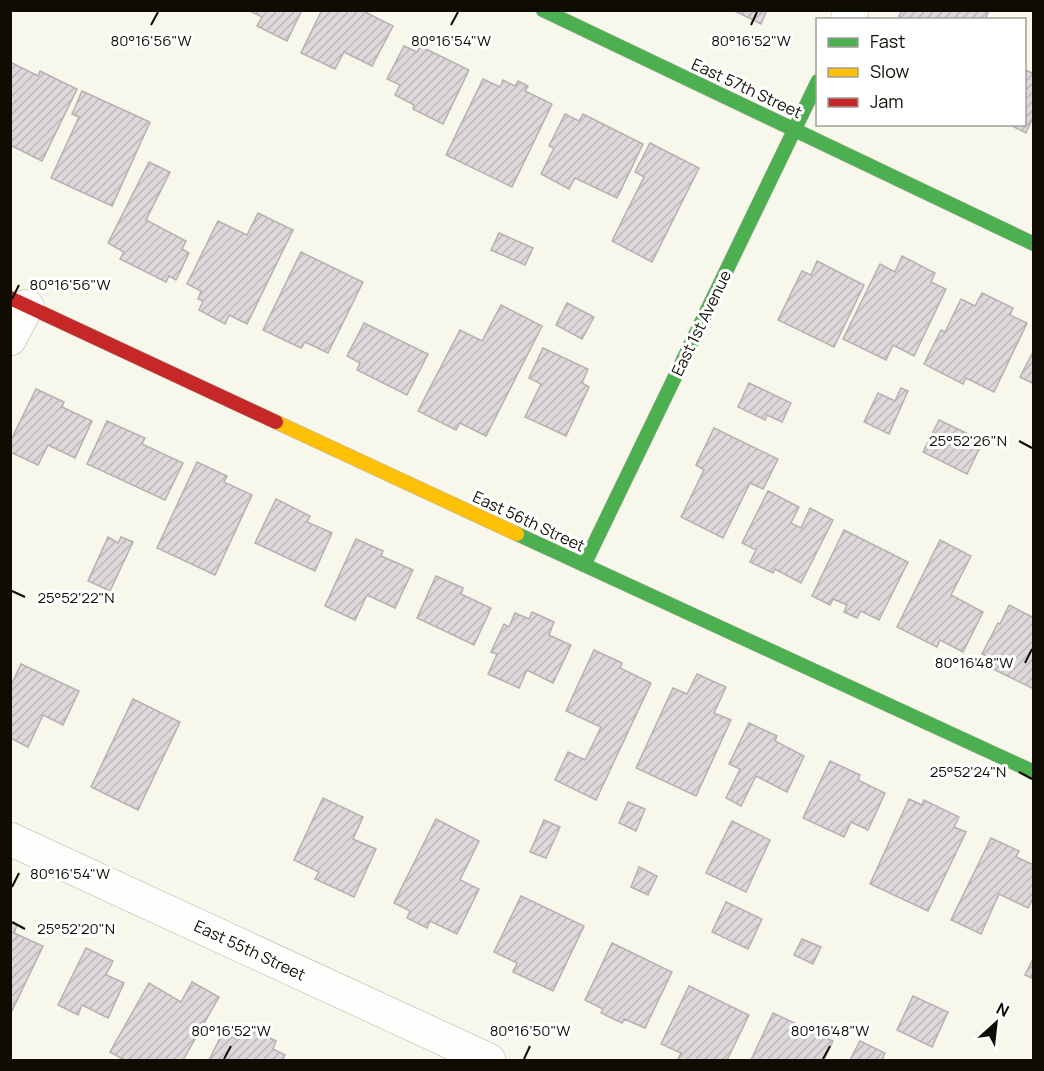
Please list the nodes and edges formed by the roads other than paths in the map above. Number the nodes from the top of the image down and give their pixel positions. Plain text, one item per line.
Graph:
1 (543, 10) edge
2 (816, 85) edge
3 (795, 129) junction
4 (1034, 244) edge
5 (19, 302) edge
6 (10, 339) edge
7 (584, 565) junction
8 (1034, 772) edge
9 (10, 839) edge
10 (489, 1060) edge

1 - 3 street, East 57th Street
2 - 3 street, East 1st Avenue
3 - 4 street, East 57th Street
3 - 7 street, East 1st Avenue
5 - 6 street
5 - 7 street, East 56th Street
7 - 8 street, East 56th Street
9 - 10 street, East 55th Street

